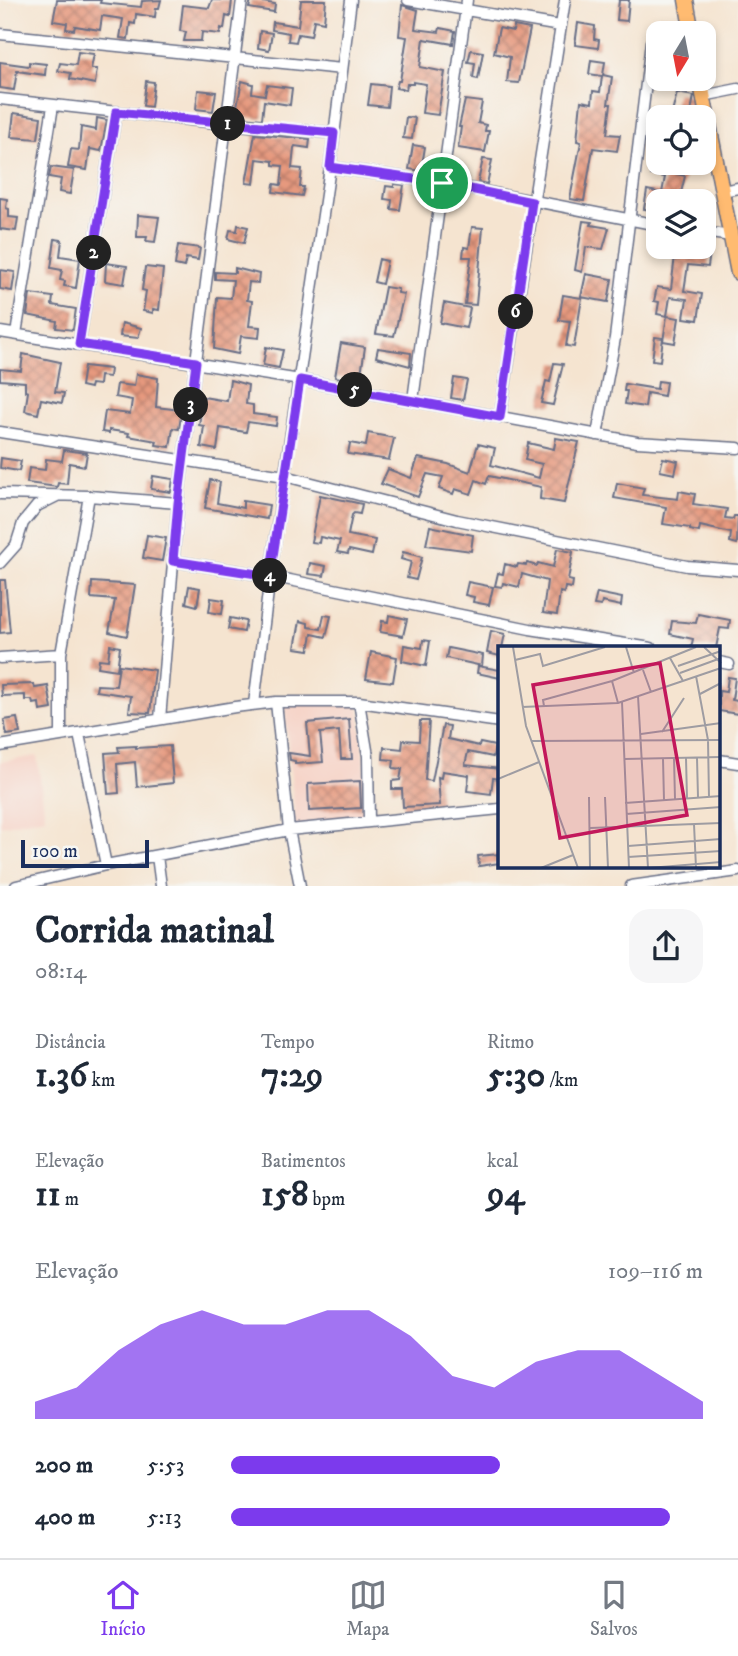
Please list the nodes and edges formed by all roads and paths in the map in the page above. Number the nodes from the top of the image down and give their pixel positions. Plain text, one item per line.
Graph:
1 (242, 0) edge
2 (351, 0) edge
3 (408, 0) edge
4 (565, 0) edge
5 (686, 0) edge
6 (466, 5) edge
7 (690, 21) edge
8 (560, 26) junction
9 (0, 34) edge
10 (234, 58) junction
11 (342, 68) junction
12 (646, 82) edge
13 (738, 89) edge
14 (702, 91) edge
15 (703, 96) junction
16 (0, 99) edge
17 (53, 106) junction
18 (116, 112) junction
19 (226, 124) junction
20 (334, 133) junction
21 (330, 167) junction
22 (442, 183) junction
23 (738, 188) edge
24 (722, 191) junction
25 (532, 202) junction
26 (629, 221) junction
27 (646, 223) edge
28 (716, 234) edge
29 (730, 236) junction
30 (738, 273) edge
31 (0, 332) edge
32 (16, 334) junction
33 (79, 344) junction
34 (196, 362) junction
35 (300, 380) junction
36 (413, 400) junction
37 (500, 417) junction
38 (0, 432) edge
39 (597, 435) junction
40 (738, 448) edge
41 (184, 460) junction
42 (285, 476) junction
43 (0, 494) edge
44 (58, 495) junction
45 (89, 496) junction
46 (178, 503) junction
47 (173, 561) junction
48 (0, 564) edge
49 (738, 570) edge
50 (270, 576) junction
51 (638, 646) edge
52 (61, 654) junction
53 (0, 658) edge
54 (276, 702) junction
55 (359, 702) junction
56 (254, 704) junction
57 (160, 719) junction
58 (498, 722) edge
59 (79, 734) junction
60 (61, 736) junction
61 (0, 746) edge
62 (720, 760) edge
63 (738, 763) edge
64 (498, 808) edge
65 (369, 822) junction
66 (289, 830) junction
67 (157, 856) junction
68 (106, 865) junction
69 (685, 869) edge
70 (738, 871) edge
71 (683, 880) junction
72 (16, 886) edge
73 (161, 886) edge
74 (300, 886) edge
75 (631, 886) edge

1 - 10 street
2 - 11 street
3 - 6 street
4 - 8 street
5 - 7 main road
6 - 8 street
6 - 22 street
8 - 25 street
9 - 10 street
10 - 11 street
10 - 19 street
11 - 20 street
12 - 26 street
13 - 15 street
14 - 15 main road
15 - 24 main road
16 - 17 street
17 - 18 street
17 - 32 street
18 - 19 street
18 - 33 street
19 - 20 street
19 - 34 street
20 - 21 street
21 - 22 street
21 - 35 street
22 - 25 street
22 - 36 street
23 - 24 street
24 - 29 main road
25 - 26 street
25 - 37 street
26 - 27 street
26 - 39 street
28 - 29 street
29 - 30 main road
31 - 32 street
32 - 33 street
33 - 34 street
34 - 35 street
34 - 41 street
35 - 36 street
35 - 42 street
36 - 37 street
37 - 39 street
38 - 41 street
39 - 40 street
41 - 42 street
41 - 46 street
42 - 49 street
42 - 50 street
43 - 44 street
44 - 45 street
44 - 48 street
45 - 46 street
45 - 52 street
46 - 47 street
47 - 50 street
47 - 57 street
50 - 51 street
50 - 56 street
52 - 53 street
52 - 60 street
54 - 55 street
54 - 56 street
54 - 66 street
55 - 58 street
55 - 65 street
56 - 57 street
57 - 59 street
59 - 60 street
59 - 68 street
60 - 61 street
62 - 63 street
64 - 65 street
65 - 66 street
66 - 67 street
66 - 74 street
67 - 68 street
67 - 73 street
68 - 72 street
69 - 71 street
70 - 71 street
71 - 75 street

